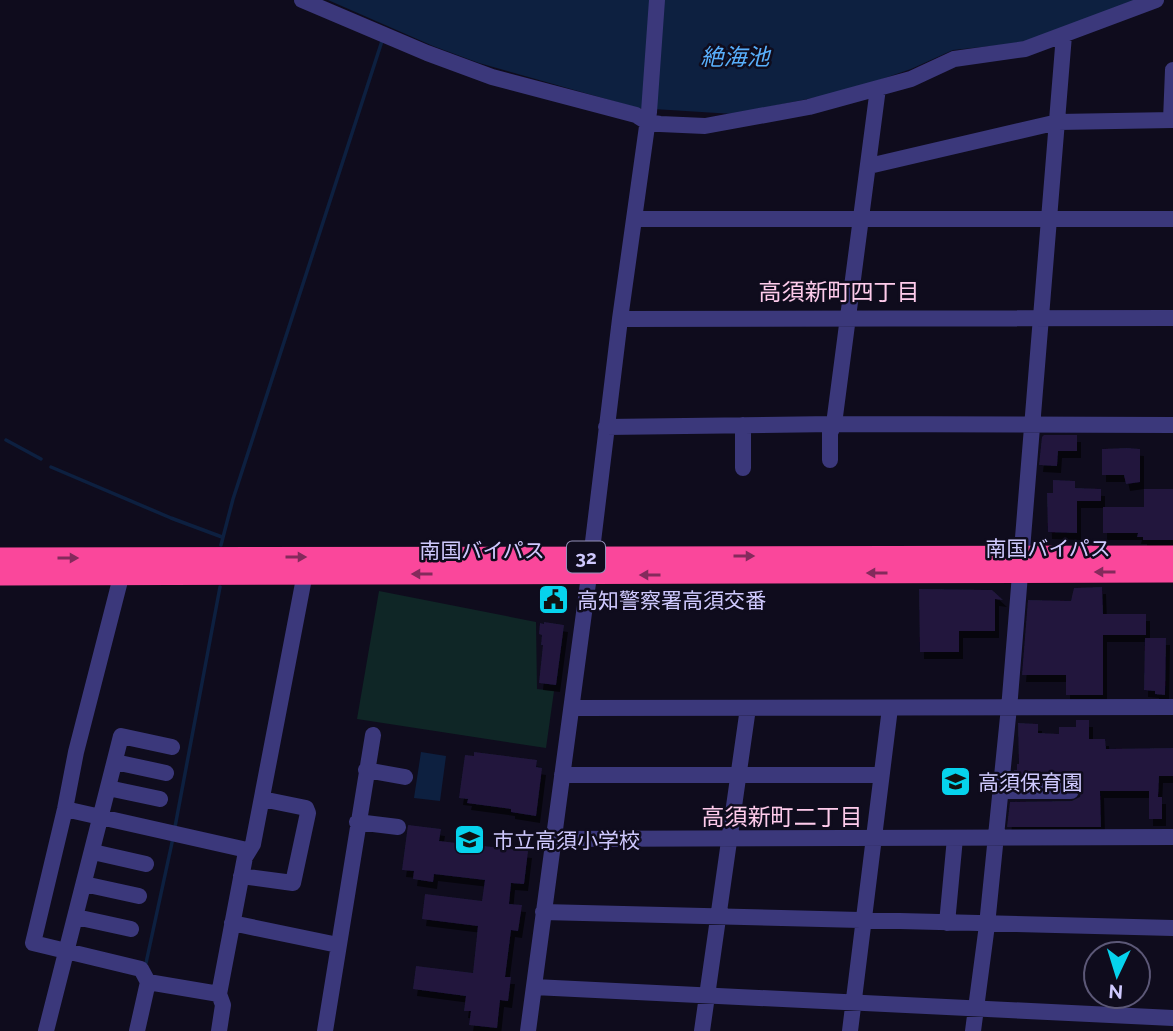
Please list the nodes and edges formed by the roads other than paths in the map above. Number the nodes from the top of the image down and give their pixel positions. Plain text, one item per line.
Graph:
1 (302, 0) edge
2 (657, 0) edge
3 (1156, 0) edge
4 (1064, 36) junction
5 (1173, 70) edge
6 (878, 88) junction
7 (648, 117) junction
8 (1172, 120) edge
9 (1058, 121) junction
10 (869, 166) junction
11 (634, 219) junction
12 (862, 219) junction
13 (1049, 219) junction
14 (1173, 219) edge
15 (848, 318) junction
16 (1173, 318) edge
17 (620, 319) junction
18 (1040, 319) junction
19 (834, 424) junction
20 (743, 425) junction
21 (1032, 425) junction
22 (1173, 425) edge
23 (606, 427) junction
24 (830, 460) dead end
25 (743, 468) dead end
26 (1173, 556) edge
27 (0, 558) edge
28 (1020, 564) junction
29 (589, 566) junction
30 (1173, 572) edge
31 (122, 573) junction
32 (305, 573) junction
33 (0, 575) edge
34 (1008, 707) junction
35 (1173, 707) edge
36 (572, 708) junction
37 (748, 708) junction
38 (890, 708) junction
39 (373, 735) dead end
40 (172, 747) dead end
41 (115, 762) junction
42 (366, 771) junction
43 (166, 773) dead end
44 (562, 775) junction
45 (738, 775) junction
46 (881, 775) junction
47 (405, 777) dead end
48 (108, 788) junction
49 (1000, 791) junction
50 (1071, 791) dead end
51 (160, 799) dead end
52 (262, 799) junction
53 (65, 809) junction
54 (101, 817) junction
55 (357, 822) junction
56 (398, 827) dead end
57 (1173, 837) edge
58 (729, 838) junction
59 (874, 838) junction
60 (955, 838) junction
61 (996, 838) junction
62 (554, 839) junction
63 (247, 850) junction
64 (93, 852) junction
65 (146, 864) dead end
66 (241, 876) junction
67 (85, 884) junction
68 (139, 896) dead end
69 (543, 912) junction
70 (76, 917) junction
71 (719, 917) junction
72 (864, 920) junction
73 (232, 923) junction
74 (947, 923) junction
75 (987, 925) junction
76 (1173, 928) edge
77 (131, 929) dead end
78 (338, 945) junction
79 (68, 952) junction
80 (148, 982) junction
81 (534, 987) junction
82 (219, 994) junction
83 (707, 995) junction
84 (854, 1002) junction
85 (976, 1008) junction
86 (1173, 1018) edge
87 (46, 1031) edge
88 (137, 1031) edge
89 (219, 1031) edge
90 (325, 1031) edge
91 (528, 1031) edge
92 (702, 1031) edge
93 (850, 1031) edge
94 (973, 1031) edge

1 - 7 street
2 - 7 street
3 - 4 street
4 - 6 street
4 - 9 street
5 - 8 street
6 - 7 street
6 - 10 street
7 - 11 street
8 - 9 street
9 - 10 street
9 - 13 street
10 - 12 street
11 - 12 street
11 - 17 street
12 - 13 street
12 - 15 street
13 - 14 street
13 - 18 street
15 - 17 street
15 - 18 street
15 - 19 street
16 - 18 street
17 - 23 street
18 - 21 street
19 - 20 street
19 - 21 street
19 - 24 street
20 - 23 street
20 - 25 street
21 - 22 street
21 - 28 street
23 - 29 street
26 - 28 highway, 南国バイパス / 32
27 -> 29 highway, 南国バイパス / 32
28 - 29 highway, 南国バイパス / 32
30 -> 28 highway, 南国バイパス / 32
28 - 34 street
29 -> 32 highway, 南国バイパス / 32
29 - 36 street
31 - 32 highway, 南国バイパス / 32
31 - 33 highway, 南国バイパス / 32
31 - 53 street
32 - 52 street
34 - 35 street
34 - 38 street
34 - 49 street
36 - 37 street
36 - 44 street
37 - 38 street
37 - 45 street
38 - 46 street
39 - 42 street
40 - 41 street
41 - 43 street
41 - 48 street
42 - 47 street
42 - 55 street
44 - 45 street
44 - 62 street
45 - 46 street
45 - 58 street
46 - 59 street
48 - 51 street
48 - 54 street
49 - 50 street
49 - 61 street
52 - 63 street
52 - 66 street
53 - 54 street
53 - 79 street
54 - 63 street
54 - 64 street
55 - 56 street
55 - 78 street
57 - 61 street
58 - 59 street
58 - 62 street
58 - 71 street
59 - 60 street
59 - 72 street
60 - 61 street
60 - 74 street
61 - 75 street
62 - 69 street
63 - 66 street
64 - 65 street
64 - 67 street
66 - 73 street
67 - 68 street
67 - 70 street
69 - 71 street
69 - 81 street
70 - 77 street
70 - 79 street
71 - 72 street
71 - 83 street
72 - 74 street
72 - 84 street
73 - 78 street
73 - 82 street
74 - 75 street
75 - 76 street
75 - 85 street
78 - 90 street
79 - 80 street
79 - 87 street
80 - 82 street
80 - 88 street
81 - 83 street
81 - 91 street
82 - 89 street
83 - 84 street
83 - 92 street
84 - 85 street
84 - 93 street
85 - 86 street
85 - 94 street

